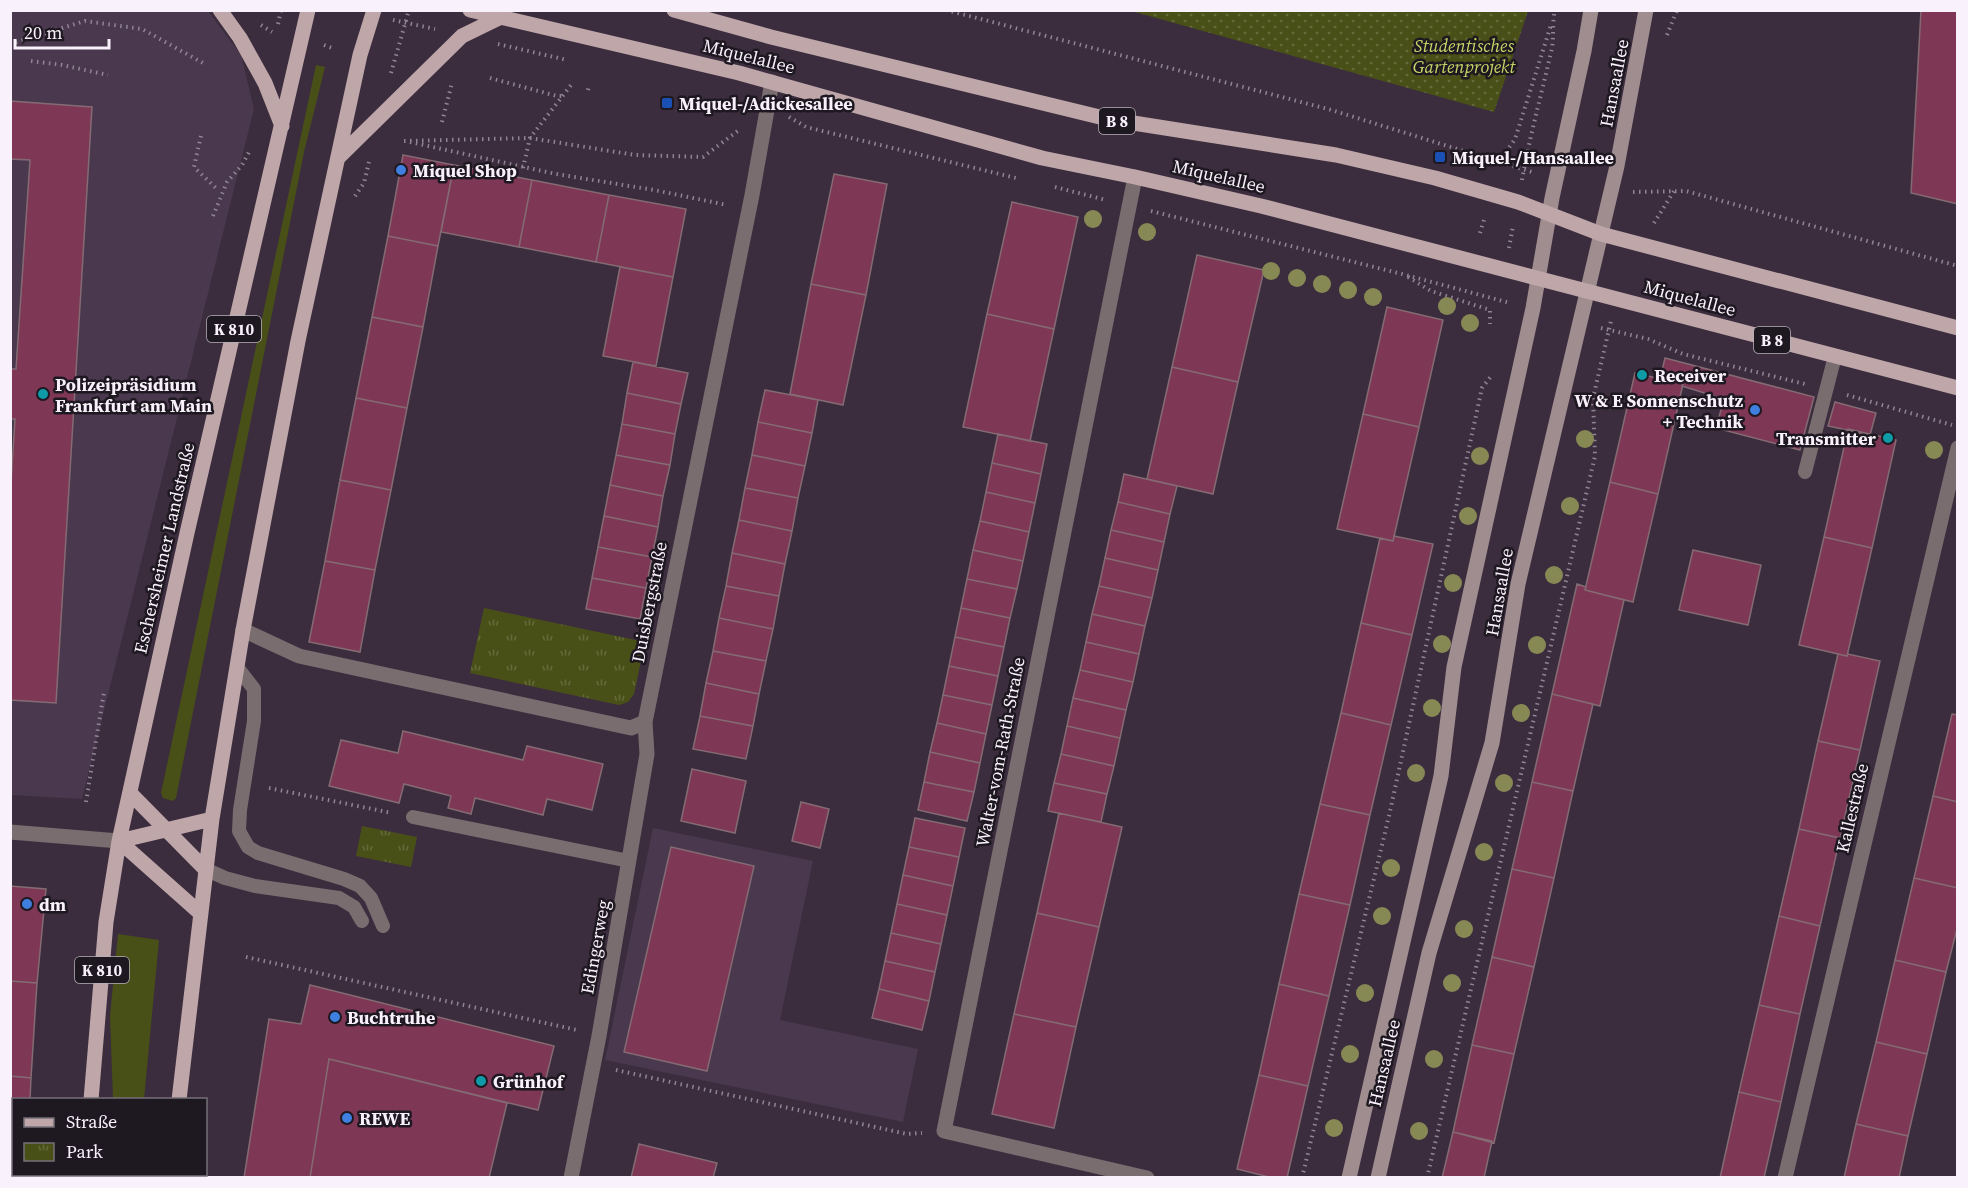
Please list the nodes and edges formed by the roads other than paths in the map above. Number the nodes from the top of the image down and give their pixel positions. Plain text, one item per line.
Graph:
1 (220, 10) edge
2 (308, 10) edge
3 (374, 10) edge
4 (470, 10) edge
5 (674, 10) edge
6 (1591, 10) edge
7 (1646, 10) edge
8 (501, 17) junction
9 (772, 82) junction
10 (282, 126) junction
11 (338, 158) junction
12 (1135, 177) junction
13 (1550, 213) junction
14 (1601, 234) junction
15 (1538, 278) junction
16 (1587, 292) junction
17 (1958, 328) edge
18 (1835, 356) junction
19 (1958, 388) edge
20 (1958, 448) edge
21 (1805, 472) dead end
22 (243, 630) junction
23 (237, 667) junction
24 (645, 722) junction
25 (130, 793) junction
26 (413, 817) road end
27 (212, 819) junction
28 (167, 830) junction
29 (10, 832) edge
30 (119, 841) junction
31 (629, 861) junction
32 (205, 869) junction
33 (200, 912) junction
34 (362, 921) dead end
35 (383, 926) dead end
36 (91, 1098) edge
37 (179, 1098) edge
38 (571, 1178) edge
39 (1147, 1178) edge
40 (1349, 1178) edge
41 (1378, 1178) edge
42 (1785, 1178) edge

1 - 10 main road
2 - 10 main road, Eschersheimer Landstraße / K 810
3 - 11 main road
4 - 8 main road, Miquelallee / B 8
5 - 13 main road, Miquelallee / B 8
6 - 13 main road, Hansaallee
7 - 14 main road, Hansaallee
8 - 9 main road, Miquelallee / B 8
8 - 11 main road
9 - 12 main road, Miquelallee / B 8
9 - 24 street, Duisbergstraße
10 - 25 main road, Eschersheimer Landstraße / K 810
11 - 22 main road
12 - 15 main road, Miquelallee / B 8
12 - 39 street, Walter-vom-Rath-Straße
13 - 14 main road, Miquelallee / B 8
13 - 15 main road, Hansaallee
14 - 16 main road, Hansaallee
14 - 17 main road, Miquelallee / B 8
15 - 16 main road, Miquelallee / B 8
15 - 40 main road, Hansaallee
16 - 18 main road, Miquelallee / B 8
16 - 41 main road, Hansaallee
18 - 19 main road, Miquelallee / B 8
18 - 21 lane
20 - 42 street, Kallestraße
22 - 23 main road
22 - 24 street
23 - 27 main road
23 - 35 lane
24 - 31 street, Edingerweg
25 - 28 main road
25 - 30 main road, Eschersheimer Landstraße / K 810
26 - 31 lane
27 - 28 main road
27 - 32 main road
28 - 30 main road
28 - 32 main road
29 - 30 street
30 - 33 main road
30 - 36 main road, Eschersheimer Landstraße / K 810
31 - 38 street, Edingerweg
32 - 33 main road
32 - 34 lane
33 - 37 main road

